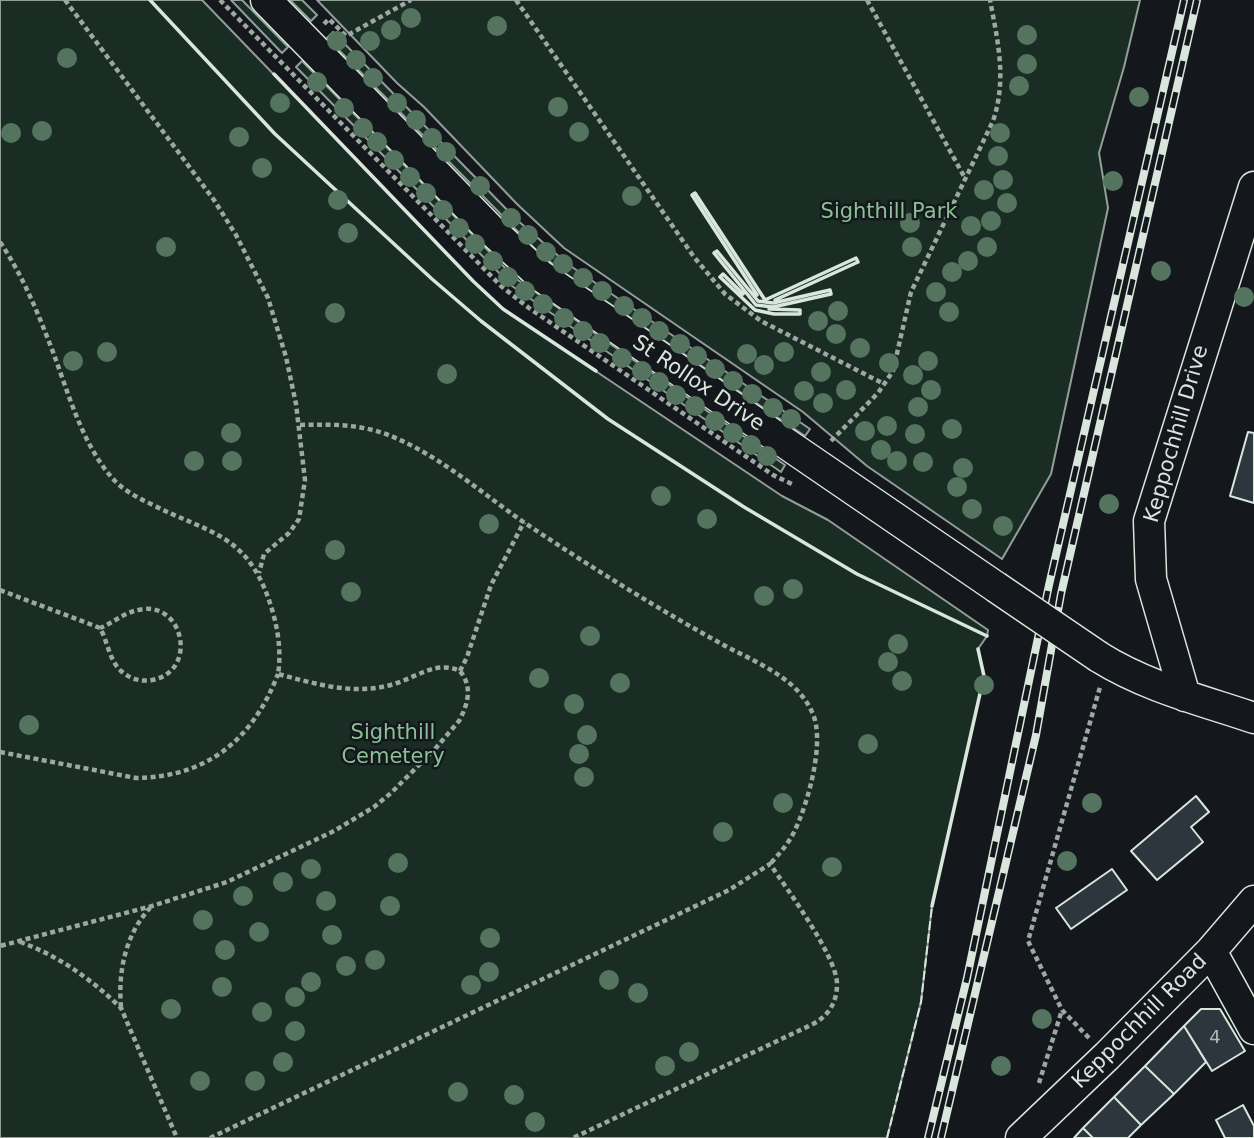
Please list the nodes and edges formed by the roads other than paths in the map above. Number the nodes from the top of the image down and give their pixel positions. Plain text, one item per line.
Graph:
1 (266, 0) edge
2 (1254, 187) edge
3 (1185, 696) junction
4 (1254, 718) edge
5 (1254, 901) edge
6 (1211, 951) junction
7 (1254, 1029) edge
8 (1021, 1138) edge

1 - 3 street, St Rollox Drive, bridge
2 - 3 street, Keppochhill Drive
3 - 4 street
5 - 6 street, Keppochhill Road
6 - 7 street
6 - 8 street, Keppochhill Road

